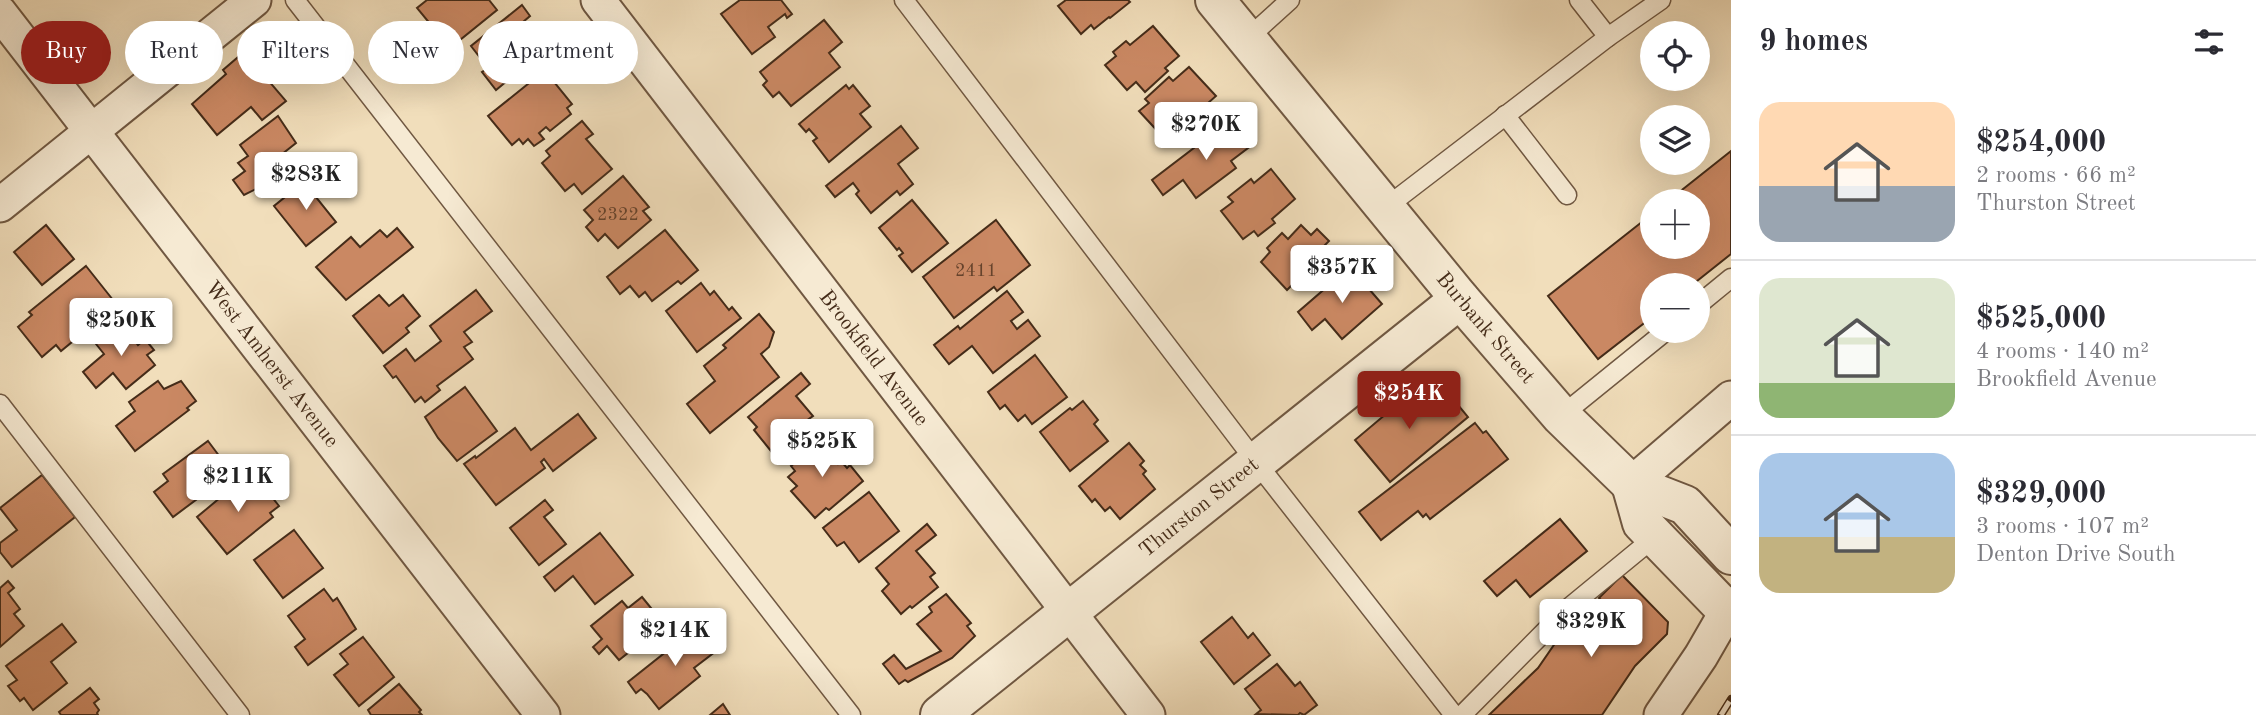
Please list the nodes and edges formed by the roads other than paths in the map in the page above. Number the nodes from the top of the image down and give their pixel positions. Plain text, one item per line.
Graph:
1 (254, 0) edge
2 (295, 0) edge
3 (598, 0) edge
4 (904, 0) edge
5 (1215, 0) edge
6 (1290, 0) edge
7 (1579, 0) edge
8 (1661, 0) edge
9 (0, 13) edge
10 (1608, 37) junction
11 (1247, 39) junction
12 (1505, 115) junction
13 (91, 132) junction
14 (1567, 195) dead end
15 (0, 205) edge
16 (1385, 208) junction
17 (1731, 278) edge
18 (1710, 295) edge
19 (1460, 299) junction
20 (1651, 343) edge
21 (1731, 398) edge
22 (0, 404) edge
23 (1561, 416) junction
24 (1256, 462) junction
25 (1631, 484) junction
26 (1656, 536) junction
27 (1731, 555) edge
28 (1730, 610) edge
29 (1068, 612) junction
30 (240, 715) edge
31 (543, 715) edge
32 (851, 715) edge
33 (940, 715) edge
34 (1148, 715) edge
35 (1454, 715) edge
36 (1462, 715) edge
37 (1661, 715) edge

1 - 13 street
2 - 32 lane
3 - 29 street, Brookfield Avenue
4 - 24 lane
5 - 11 street, Burbank Street
6 - 11 lane
7 - 10 lane
8 - 10 lane
9 - 13 street, West Amherst Avenue
10 - 12 lane
11 - 16 street, Burbank Street
12 - 14 lane
12 - 16 lane
13 - 15 street
13 - 31 street, West Amherst Avenue
16 - 19 street, Burbank Street
17 - 18 lane
19 - 23 street, Burbank Street
19 - 24 street, Thurston Street
20 - 23 lane
21 - 25 street
22 - 30 lane
23 - 25 street, Burbank Street
24 - 29 street, Thurston Street
24 - 35 lane
25 - 26 street
25 - 27 street, Burbank Street
26 - 28 street
26 - 36 lane
28 - 37 street
29 - 33 street, Thurston Street
29 - 34 street, Brookfield Avenue

